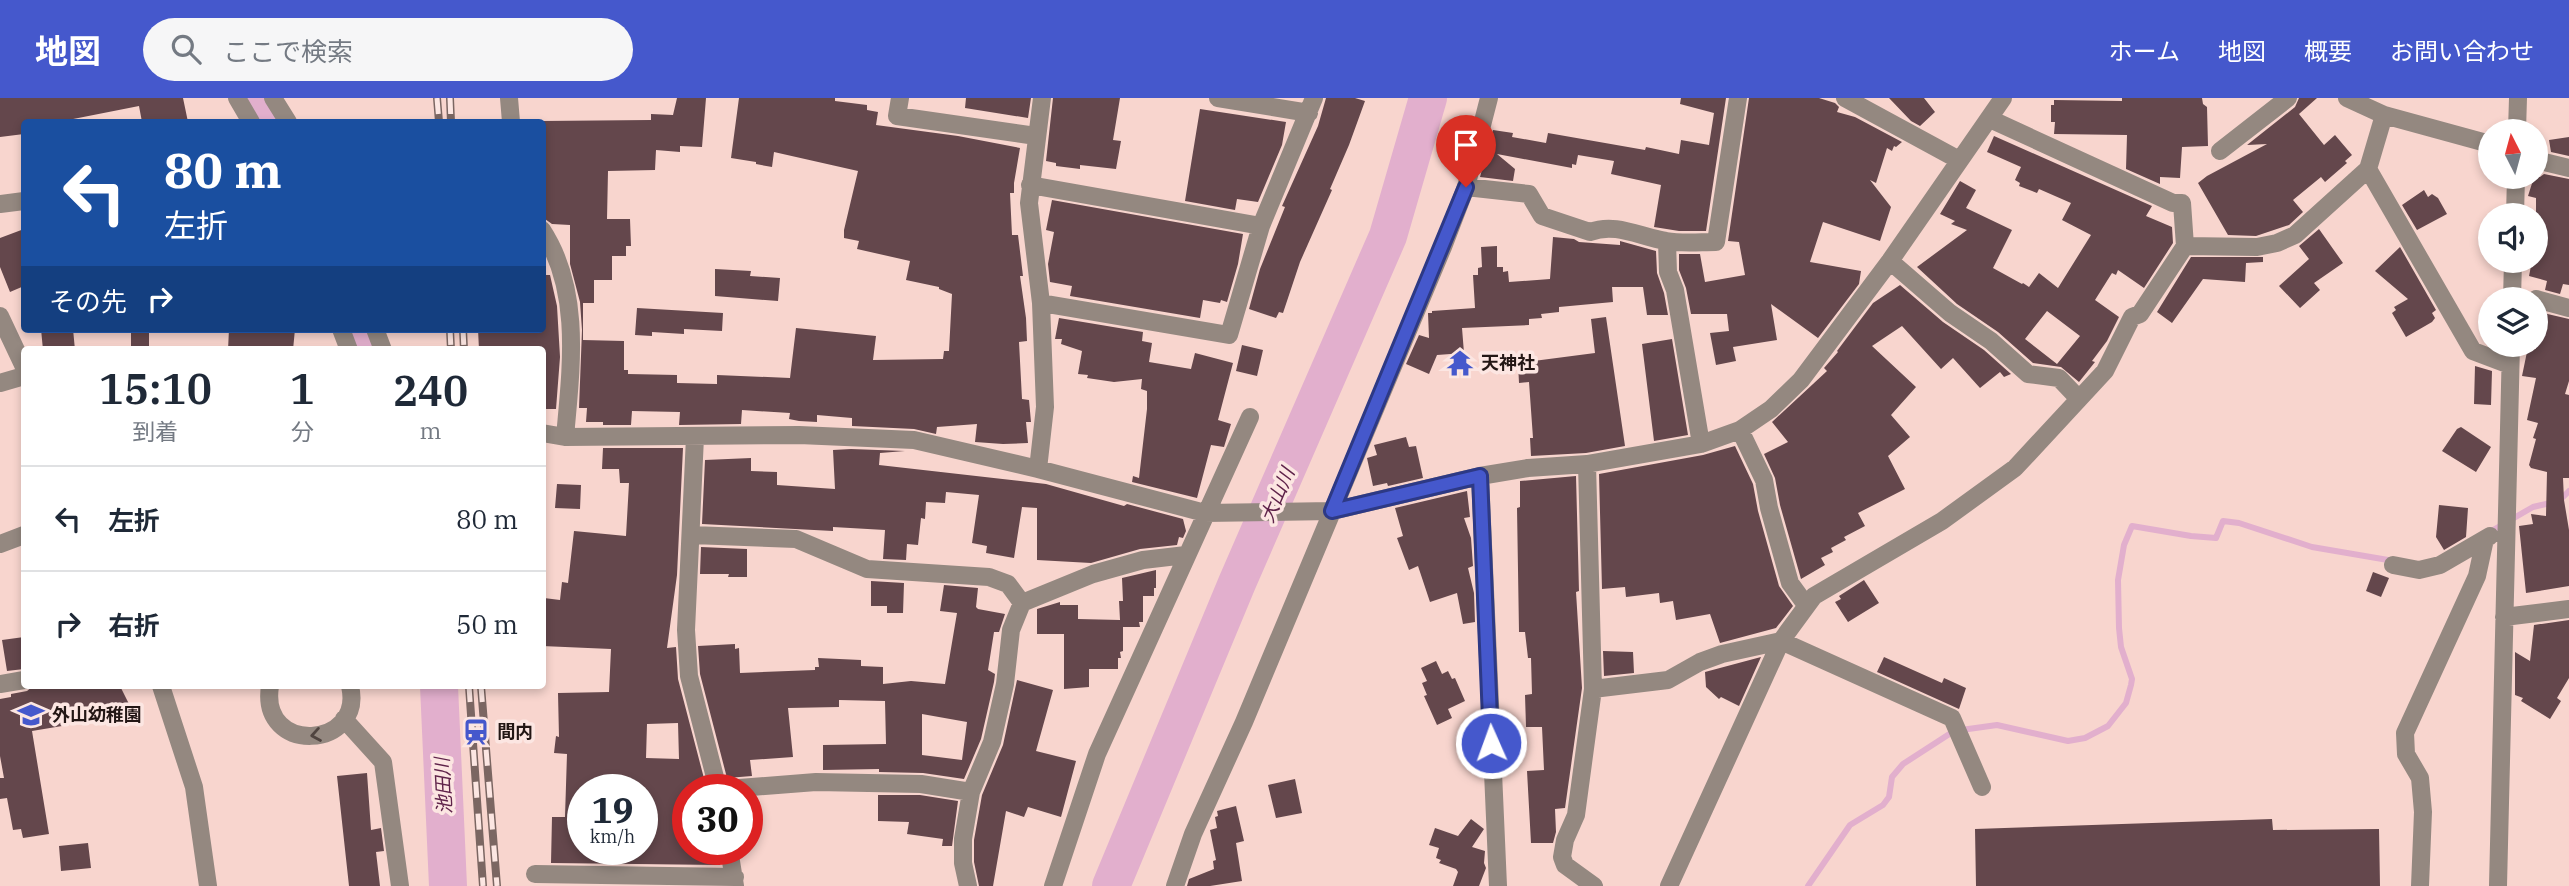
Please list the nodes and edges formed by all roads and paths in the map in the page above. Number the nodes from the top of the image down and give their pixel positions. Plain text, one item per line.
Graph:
1 (237, 98) edge
2 (273, 98) edge
3 (509, 98) edge
4 (900, 98) edge
5 (1042, 98) edge
6 (1217, 98) edge
7 (1489, 98) edge
8 (1738, 98) edge
9 (1845, 98) edge
10 (2003, 98) edge
11 (2288, 98) edge
12 (2347, 98) edge
13 (2518, 98) edge
14 (1312, 106) edge
15 (2384, 115) junction
16 (249, 119) edge
17 (286, 119) edge
18 (512, 119) edge
19 (1990, 119) junction
20 (2518, 119) edge
21 (1036, 136) junction
22 (2478, 141) edge
23 (2220, 151) dead end
24 (1959, 160) junction
25 (2548, 163) edge
26 (2569, 168) edge
27 (2368, 169) junction
28 (1031, 185) junction
29 (1466, 187) junction
30 (21, 201) edge
31 (0, 204) edge
32 (1261, 226) junction
33 (546, 236) edge
34 (1667, 242) junction
35 (2185, 246) junction
36 (1890, 261) junction
37 (2548, 302) edge
38 (1041, 303) junction
39 (2569, 308) edge
40 (0, 316) edge
41 (2511, 357) edge
42 (21, 361) edge
43 (2511, 365) junction
44 (21, 377) edge
45 (0, 383) edge
46 (2079, 399) junction
47 (1250, 417) dead end
48 (1740, 430) junction
49 (546, 434) edge
50 (565, 437) junction
51 (695, 437) junction
52 (1701, 444) junction
53 (1587, 464) junction
54 (1038, 469) junction
55 (1480, 476) junction
56 (1331, 511) junction
57 (1206, 513) junction
58 (2507, 531) junction
59 (691, 535) junction
60 (21, 536) edge
61 (2485, 539) junction
62 (0, 544) edge
63 (1186, 555) junction
64 (2393, 565) dead end
65 (1022, 603) junction
66 (1806, 605) junction
67 (2569, 609) edge
68 (2504, 617) junction
69 (1781, 641) junction
70 (21, 680) edge
71 (0, 684) edge
72 (162, 689) edge
73 (268, 689) edge
74 (350, 689) edge
75 (1593, 689) junction
76 (344, 719) junction
77 (714, 774) edge
78 (763, 786) edge
79 (1982, 787) dead end
80 (971, 792) junction
81 (535, 874) dead end
82 (735, 881) edge
83 (208, 886) edge
84 (400, 886) edge
85 (968, 886) edge
86 (1053, 886) edge
87 (1175, 886) edge
88 (1499, 886) edge
89 (1594, 886) edge
90 (1669, 886) edge
91 (2420, 886) edge
92 (2498, 886) edge

1 - 16 street
2 - 17 street
3 - 18 street
4 - 21 street
5 - 21 street
6 - 14 street
7 - 29 street
8 - 34 street
9 - 24 street
10 - 19 street
11 - 23 street
12 - 15 street
13 - 20 street
14 - 32 street
15 - 22 street
15 - 27 street
19 - 24 street
19 - 35 street
21 - 28 street
24 - 36 street
25 - 26 street
27 - 35 street
27 - 43 street
28 - 32 street
28 - 38 street
29 - 34 street
29 - 56 street
30 - 31 street
32 - 38 street
33 - 50 street
34 - 52 street
35 - 46 street
36 - 46 street
36 - 48 street
37 - 39 street
38 - 54 street
40 - 42 street
41 - 43 street
43 - 58 street
44 - 45 street
46 - 66 street
47 - 57 street
48 - 52 street
48 - 66 street
49 - 50 street
50 - 51 street
51 - 54 street
51 - 59 street
52 - 53 street
53 - 55 street
53 - 75 street
54 - 57 street
55 - 56 street
55 - 88 street
56 - 57 street
56 - 87 street
57 - 63 street
58 - 61 street
58 - 68 street
59 - 65 street
59 - 77 street
60 - 62 street
61 - 64 street
61 - 91 street
63 - 65 street
63 - 86 street
65 - 80 street
66 - 69 street
67 - 68 street
68 - 92 street
69 - 75 street
69 - 79 street
69 - 90 street
70 - 71 street
72 - 83 street
76 -> 73 street
74 - 76 street
75 - 89 street
76 - 84 street
78 - 80 street
80 - 85 street
81 - 82 street

